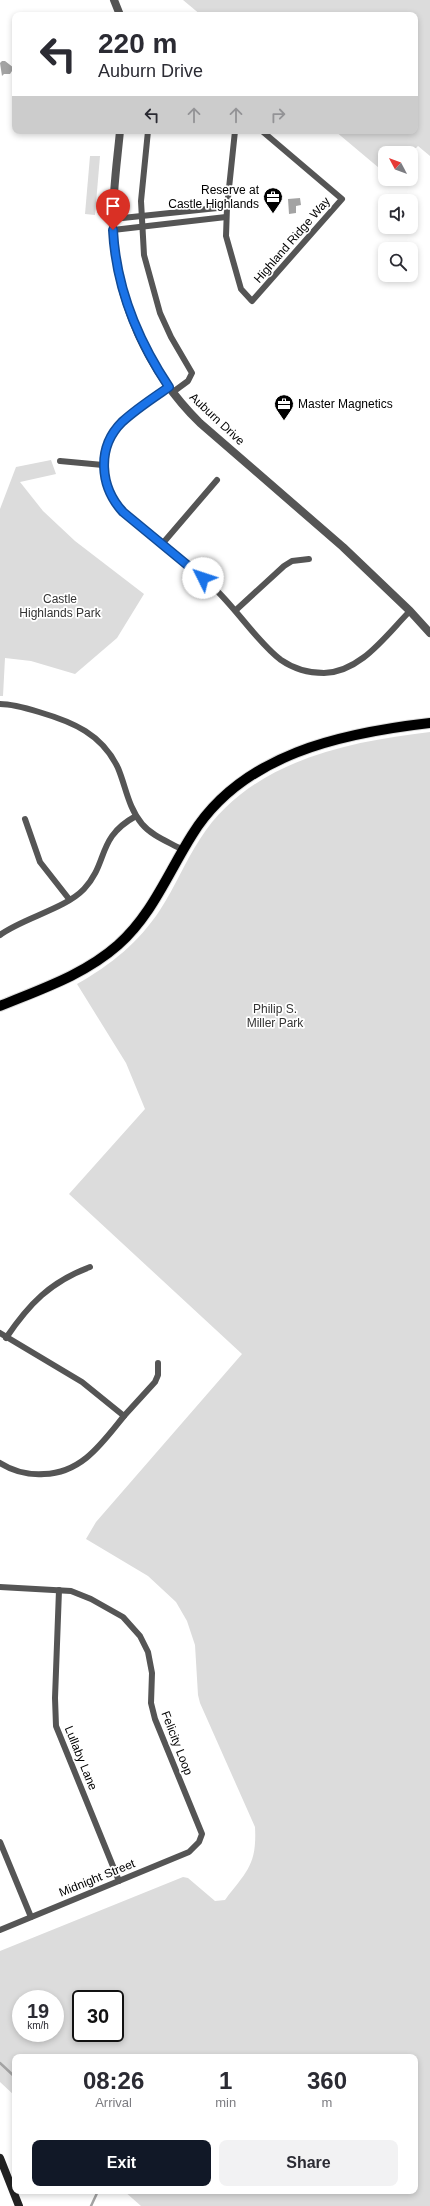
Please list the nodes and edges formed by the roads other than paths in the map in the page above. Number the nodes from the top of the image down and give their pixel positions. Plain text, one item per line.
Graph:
1 (114, 0) edge
2 (119, 12) edge
3 (120, 134) edge
4 (148, 134) edge
5 (235, 134) edge
6 (266, 134) edge
7 (226, 207) junction
8 (141, 216) junction
9 (226, 218) junction
10 (113, 219) junction
11 (141, 227) junction
12 (113, 230) junction
13 (171, 390) junction
14 (60, 461) dead end
15 (104, 465) junction
16 (218, 480) dead end
17 (163, 543) junction
18 (309, 559) dead end
19 (236, 610) junction
20 (410, 611) junction
21 (430, 633) edge
22 (0, 704) edge
23 (430, 723) edge
24 (136, 816) junction
25 (25, 819) dead end
26 (183, 850) junction
27 (69, 899) junction
28 (0, 935) edge
29 (0, 1006) edge
30 (90, 1267) dead end
31 (0, 1333) edge
32 (6, 1338) junction
33 (158, 1363) dead end
34 (124, 1416) junction
35 (0, 1463) edge
36 (0, 1587) edge
37 (59, 1590) junction
38 (0, 1842) edge
39 (199, 1842) joint
40 (119, 1880) junction
41 (30, 1917) junction
42 (0, 1930) edge
43 (0, 2158) edge
44 (12, 2188) edge
45 (14, 2194) edge
46 (19, 2206) edge

1 - 2 street
3 - 10 street, Auburn Drive
4 - 8 street
5 - 7 street
6 - 9 street, Highland Ridge Way
7 - 8 street
7 - 9 street
8 - 10 street
8 - 11 street
9 - 11 street
10 - 12 street, Auburn Drive
11 - 12 street
11 - 13 street
12 - 13 street, Auburn Drive
13 - 15 street
13 - 20 street, Auburn Drive
14 - 15 street
15 - 17 street
16 - 17 street
17 - 19 street
18 - 19 street
19 - 20 street
20 - 21 street, Auburn Drive
22 - 24 street
23 - 26 main road
24 - 26 street
24 - 27 street
25 - 27 street
26 - 29 main road
27 - 28 street
30 - 32 street
31 - 32 street
32 - 34 street
33 - 34 street
34 - 35 street
36 - 37 street, Felicity Loop
37 - 39 street, Felicity Loop
37 - 40 street, Lullaby Lane
38 - 41 street
39 - 40 street, Midnight Street
40 - 41 street, Midnight Street
41 - 42 street, Midnight Street
43 - 44 main road
45 - 46 main road

